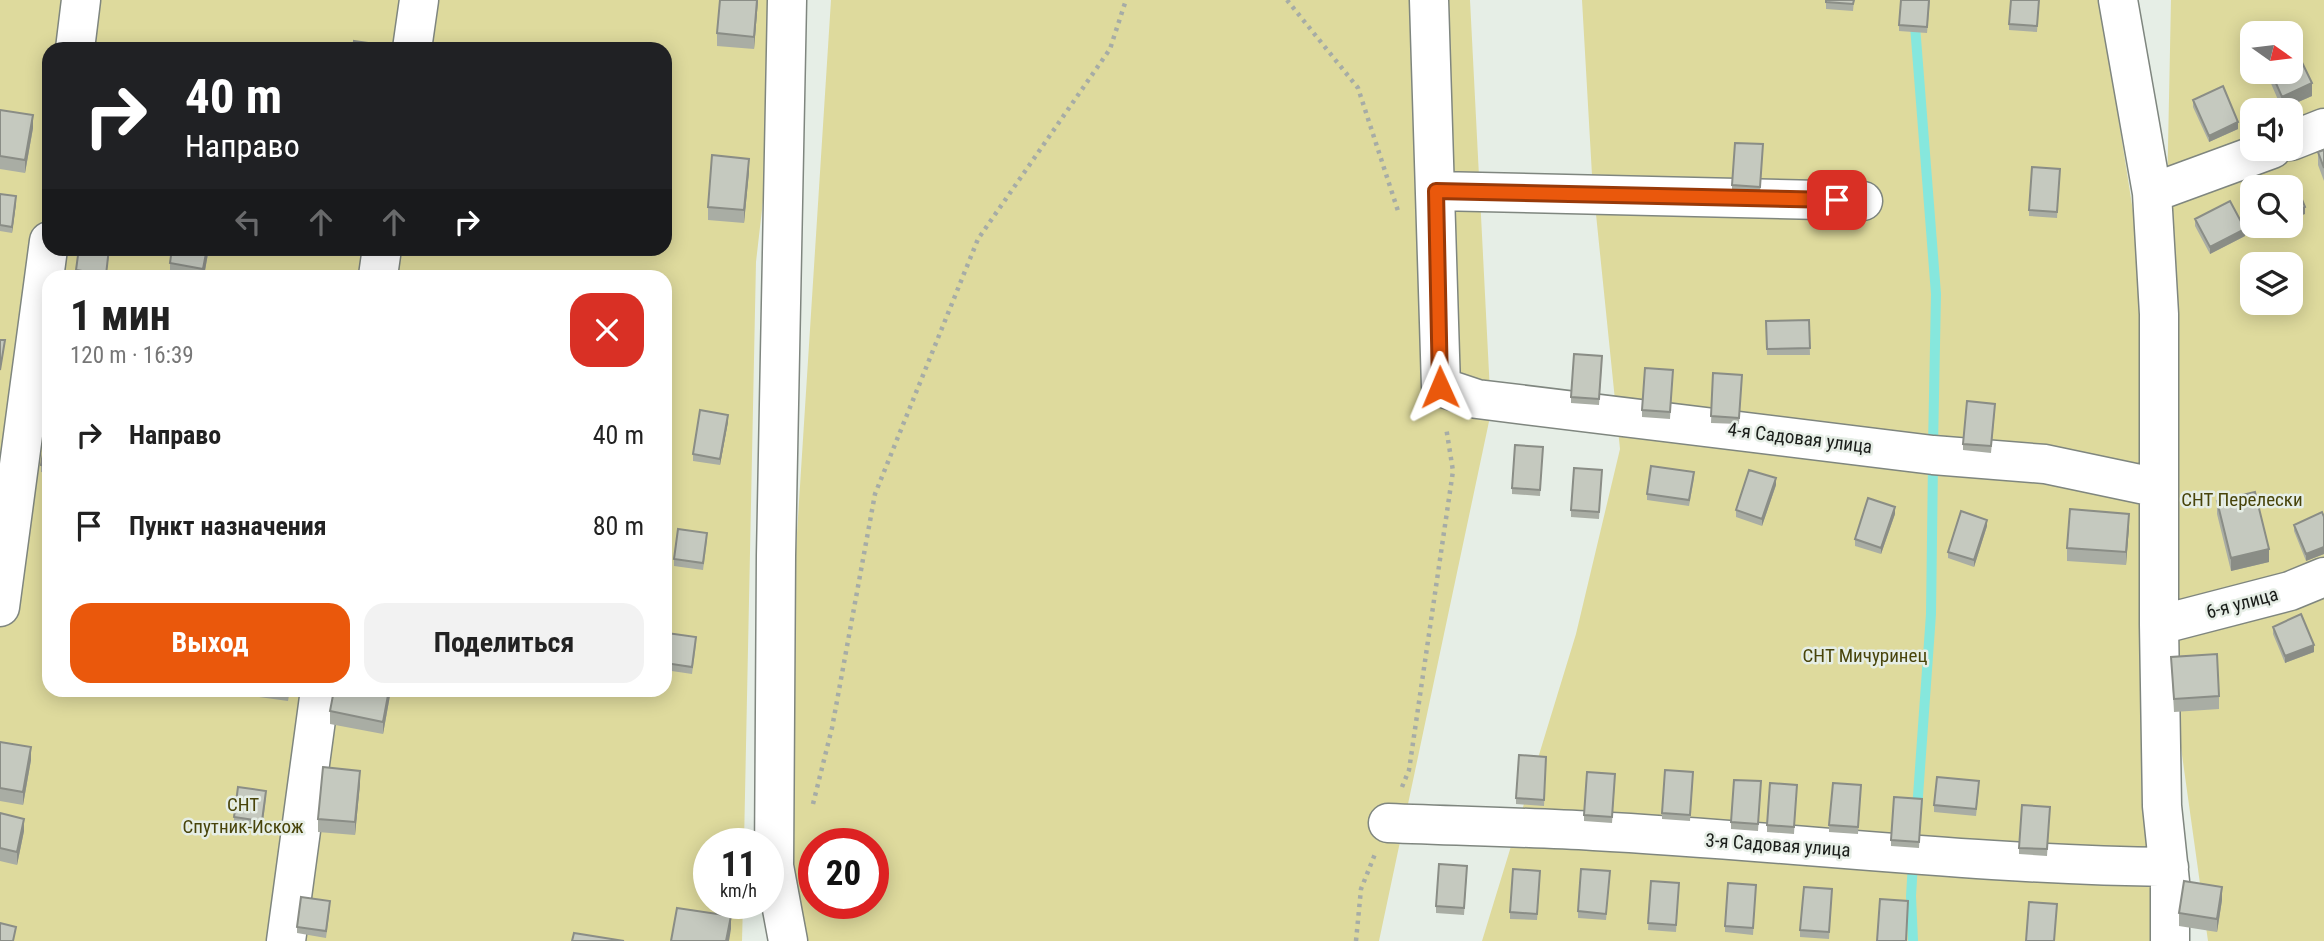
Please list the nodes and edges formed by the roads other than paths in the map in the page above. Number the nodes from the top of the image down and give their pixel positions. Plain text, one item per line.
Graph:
1 (81, 0) edge
2 (419, 0) edge
3 (787, 0) edge
4 (1429, 0) edge
5 (2118, 0) edge
6 (76, 42) edge
7 (413, 42) edge
8 (2324, 128) edge
9 (2303, 136) edge
10 (2240, 161) edge
11 (1436, 191) junction
12 (2152, 193) junction
13 (1863, 201) dead end
14 (42, 293) edge
15 (2159, 488) junction
16 (2324, 577) edge
17 (0, 607) edge
18 (2159, 625) junction
19 (319, 697) edge
20 (1388, 823) road end
21 (2169, 867) junction
22 (286, 941) edge
23 (788, 941) edge
24 (2170, 941) edge

1 - 6 street
2 - 7 street
3 - 23 street
4 - 11 street
5 - 12 street
8 - 9 street
10 - 12 street
11 - 13 street
11 - 15 street, 4-я Садовая улица
12 - 15 street
14 - 17 street
15 - 18 street
16 - 18 street, 6-я улица
18 - 21 street
19 - 22 street
20 - 21 street, 3-я Садовая улица
21 - 24 street

